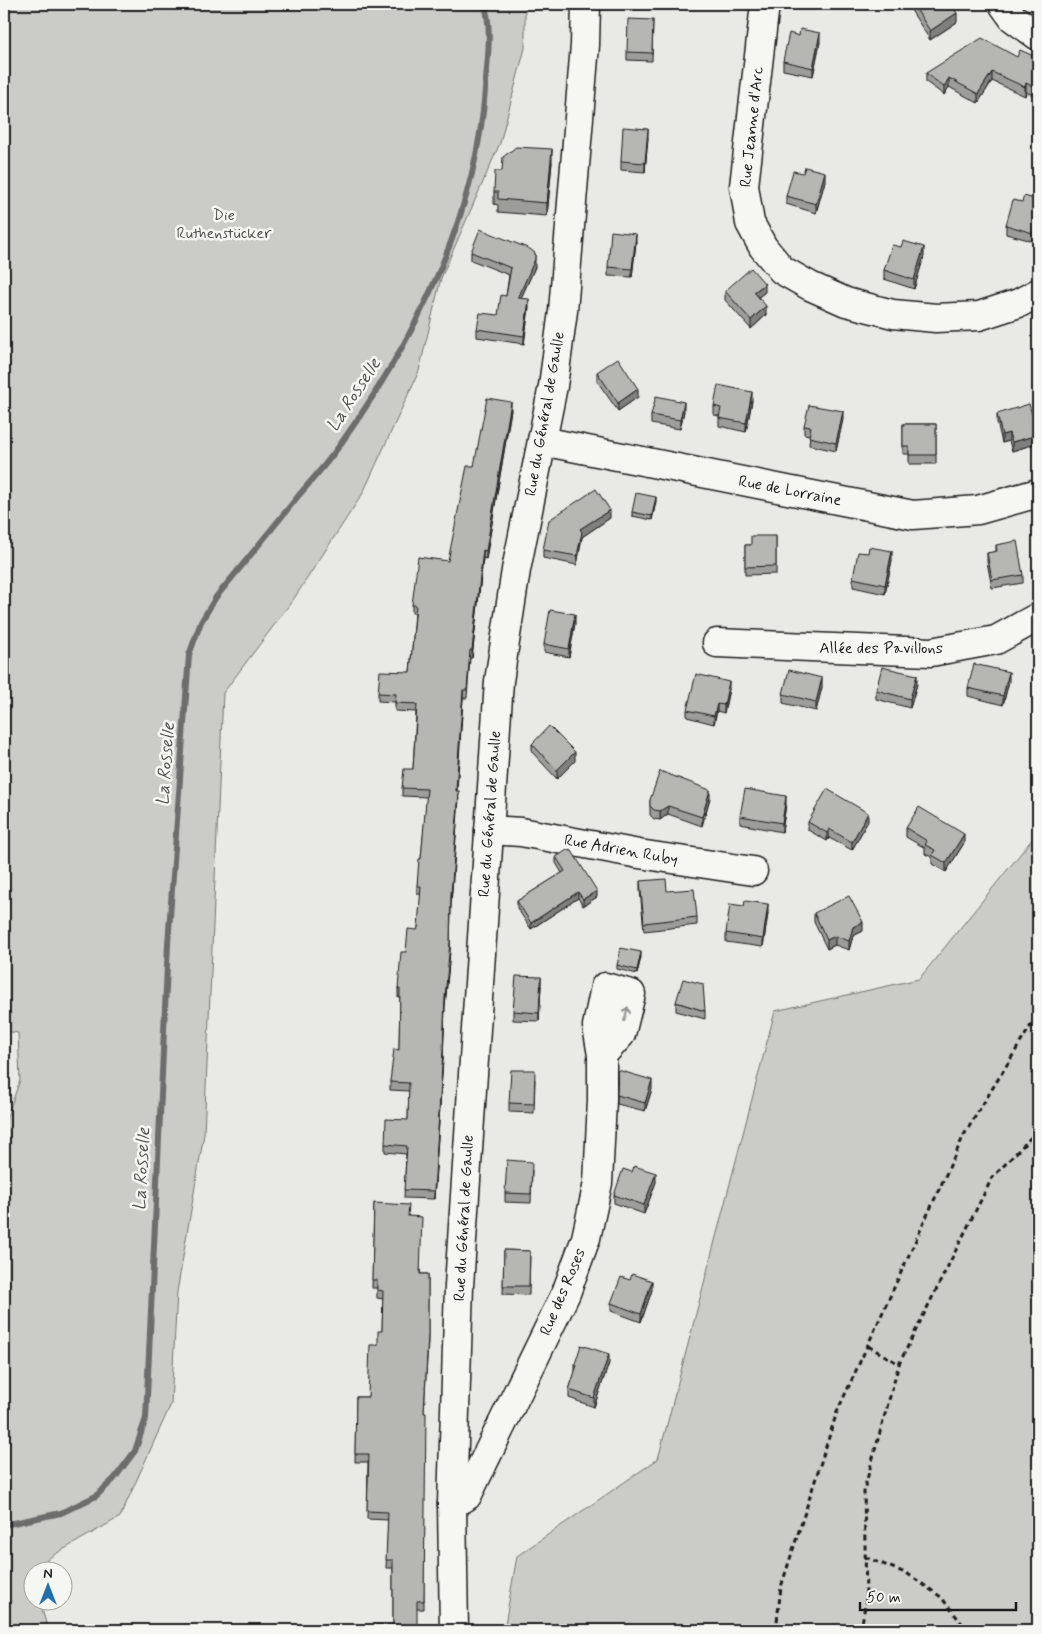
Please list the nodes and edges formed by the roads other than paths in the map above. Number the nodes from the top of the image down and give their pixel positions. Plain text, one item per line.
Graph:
1 (586, 4) edge
2 (765, 4) edge
3 (1003, 4) edge
4 (1038, 36) edge
5 (1038, 293) edge
6 (542, 440) junction
7 (1038, 493) edge
8 (1038, 616) edge
9 (717, 643) dead end
10 (489, 830) junction
11 (753, 872) dead end
12 (602, 1055) dead end
13 (452, 1504) junction
14 (454, 1630) edge

1 - 6 street, Rue du Général de Gaulle
2 - 5 street, Rue Jeanne d'Arc
3 - 4 street
6 - 7 street, Rue de Lorraine
6 - 10 street, Rue du Général de Gaulle
8 - 9 street, Allée des Pavillons
10 - 11 street, Rue Adrien Ruby
10 - 13 street, Rue du Général de Gaulle
12 - 13 street, Rue des Roses
13 - 14 street, Rue du Général de Gaulle

